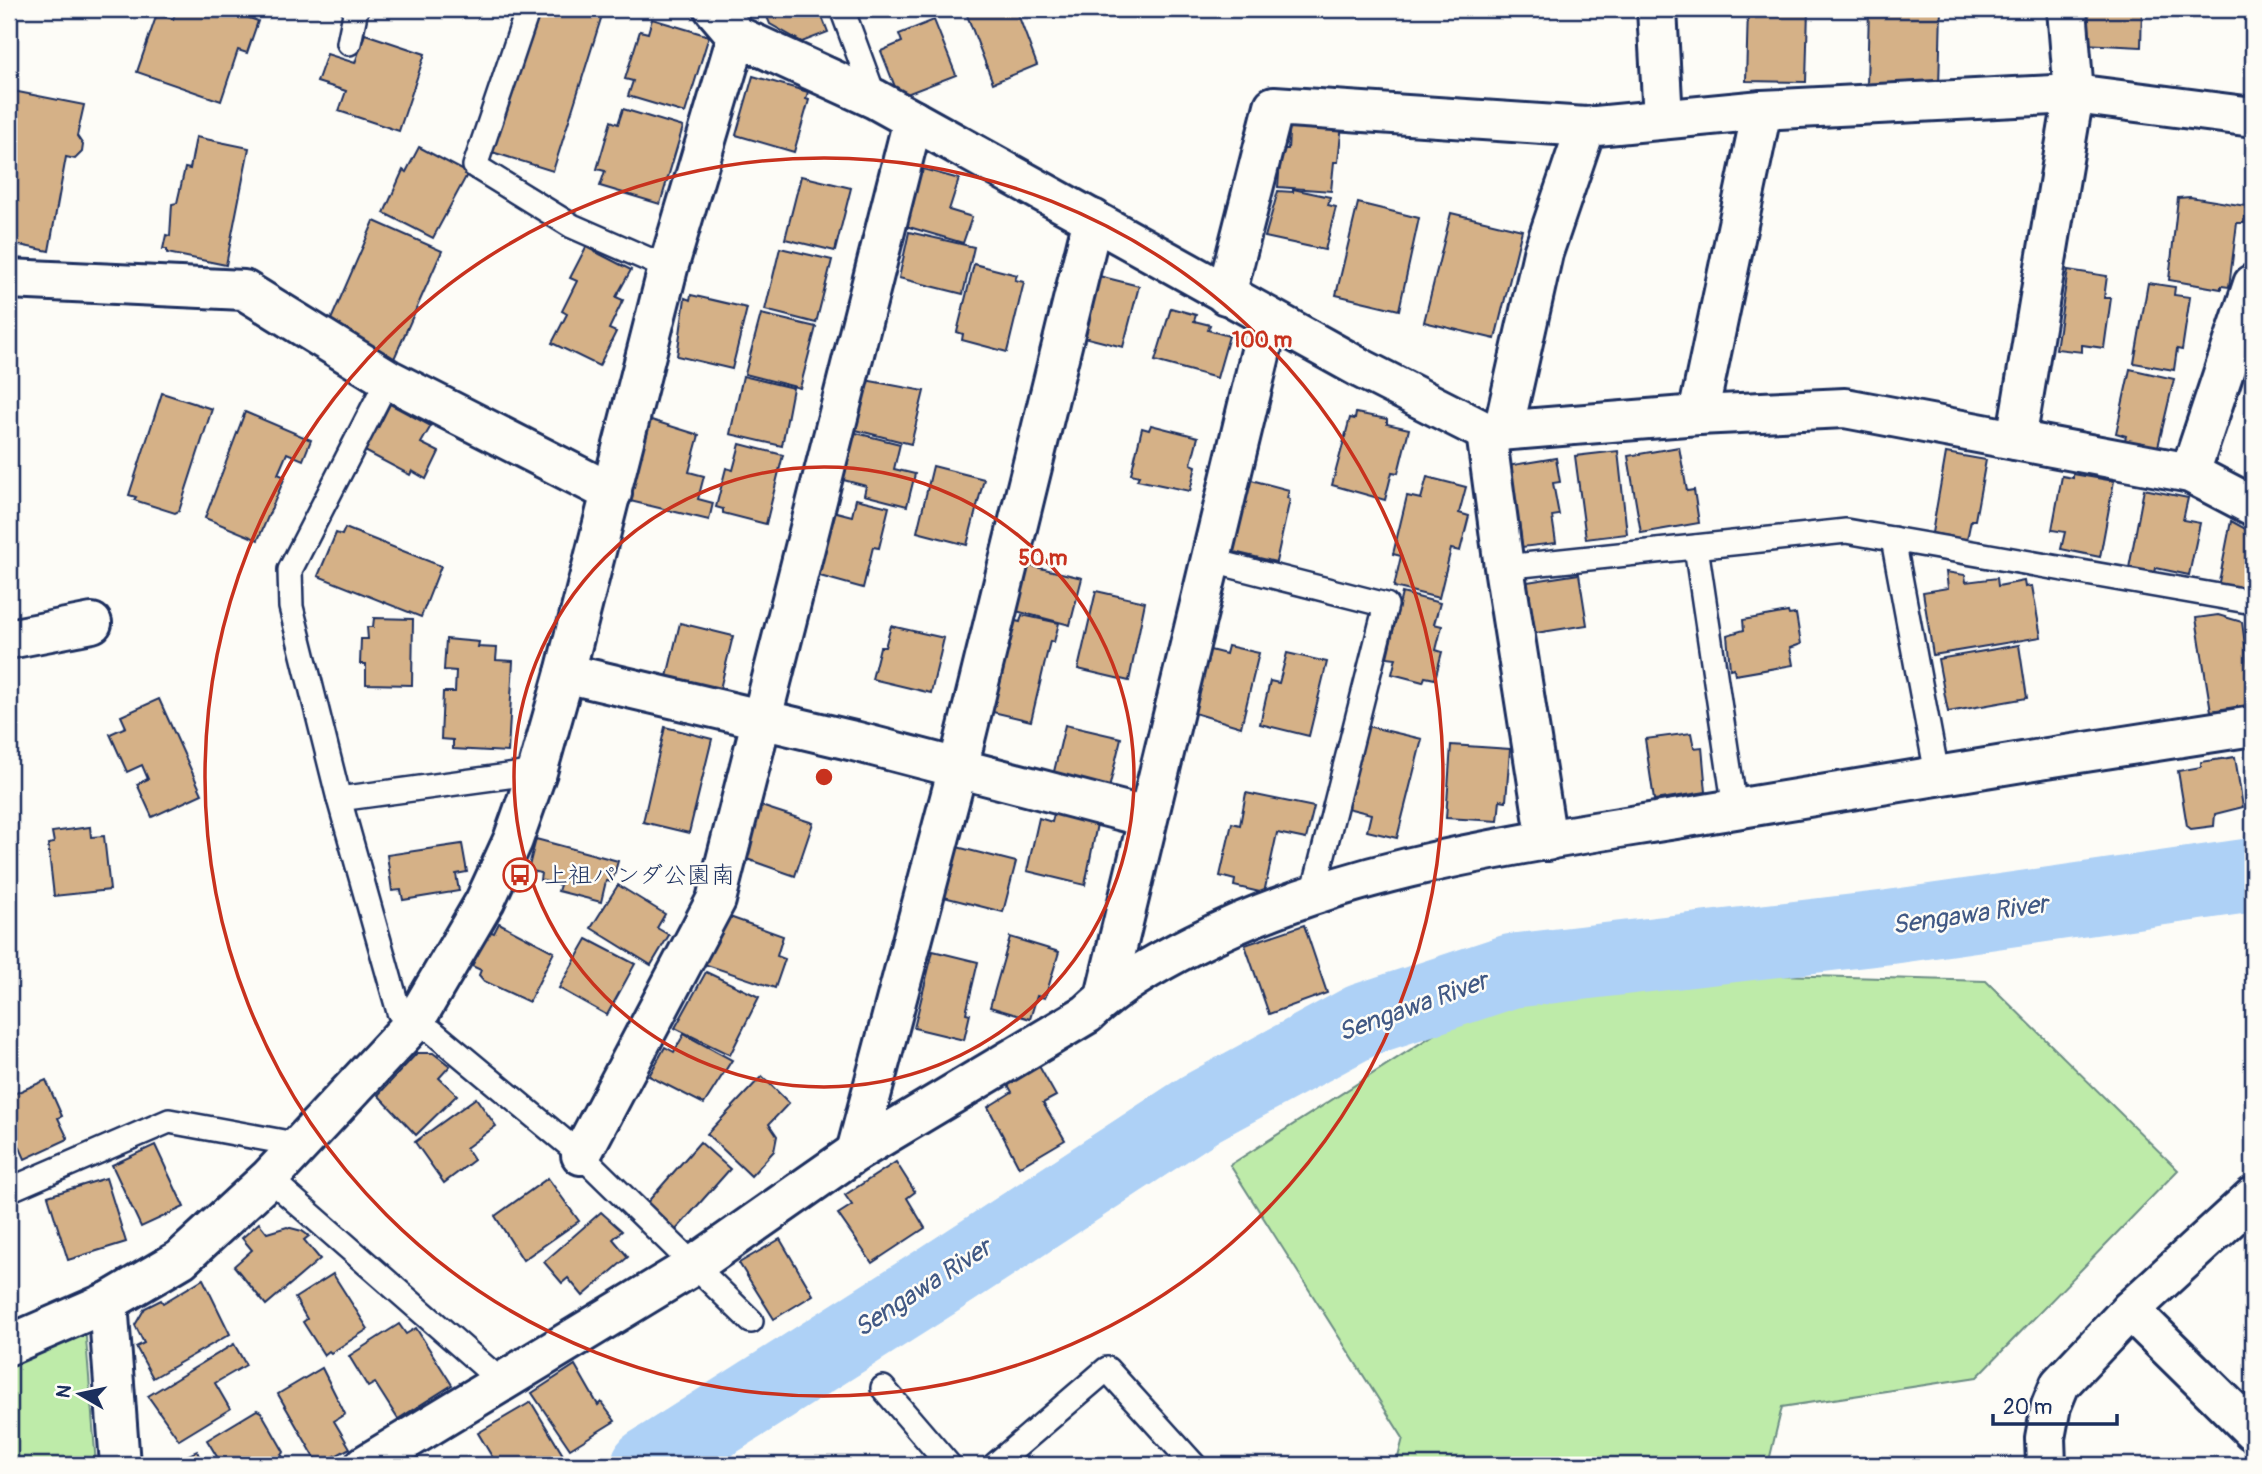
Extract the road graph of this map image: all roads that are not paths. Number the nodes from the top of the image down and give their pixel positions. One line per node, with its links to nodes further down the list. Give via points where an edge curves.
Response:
1 (356, 9): 7 (lane)
2 (528, 9): 16 (lane, via 475,166 572,226)
3 (842, 9): 9 (lane)
4 (1657, 9): 12 (street)
5 (2067, 9): 8 (street)
6 (725, 23): 9 (street); 16 (street)
7 (349, 43)
8 (2074, 94): 10 (street); 11 (street); 24 (street)
9 (875, 99): 13 (street)
10 (1762, 110): 12 (street); 22 (street)
11 (2253, 117)
12 (1663, 119): 14 (street)
13 (913, 120): 15 (street); 36 (street)
14 (1586, 127): 19 (street, via 1274,106); 23 (street, via 1542,253)
15 (1093, 219): 19 (street); 38 (street)
16 (668, 268): 26 (street)
17 (9, 279): 21 (street, via 244,290)
18 (2253, 284): 25 (street)
19 (1226, 295): 20 (street)
20 (1269, 318): 23 (street); 30 (street)
21 (388, 379): 26 (street); 41 (lane, via 290,570 291,607)
22 (1698, 415): 23 (street); 24 (street, via 1845,408)
23 (1494, 431): 31 (street)
24 (2016, 440): 25 (street)
25 (2190, 473): 27 (street)
26 (612, 493): 35 (street)
27 (2253, 506)
28 (1893, 539): 29 (lane, via 1846,531); 32 (lane); 40 (lane)
29 (1696, 547): 31 (lane); 42 (lane)
30 (1209, 560): 43 (street); 45 (lane, via 1386,605)
31 (1504, 567): 44 (street)
32 (2253, 602)
33 (92, 624): 34 (street)
34 (9, 639)
35 (565, 673): 36 (street); 39 (street)
36 (762, 719): 38 (street); 50 (street, via 716,900)
37 (2253, 726): 40 (street)
38 (958, 768): 43 (street); 49 (street)
39 (537, 772): 41 (lane); 47 (street, via 485,901)
40 (1937, 774): 42 (street)
41 (339, 799): 47 (lane, via 399,1012)
42 (1735, 809): 44 (street)
43 (1146, 817): 46 (street)
44 (1547, 842): 45 (street, via 1409,865)
45 (1313, 894): 46 (street, via 1226,928)
46 (1105, 997): 49 (street, via 1087,1014)
47 (413, 1024): 48 (street); 50 (lane, via 433,1032)
48 (300, 1145): 51 (street); 52 (lane, via 169,1121)
49 (856, 1152): 54 (street)
50 (581, 1155): 54 (lane)
51 (269, 1178): 55 (street, via 181,1259); 59 (lane)
52 (9, 1190)
53 (2253, 1197): 56 (street)
54 (694, 1266): 57 (lane); 59 (street)
55 (108, 1302): 58 (street); 62 (street)
56 (2130, 1310): 61 (street); 67 (street, via 2060,1384 2049,1417)
57 (751, 1321)
58 (9, 1345)
59 (502, 1382): 63 (street)
60 (883, 1388): 64 (lane)
61 (2253, 1431)
62 (120, 1465)
63 (365, 1465)
64 (949, 1465)
65 (995, 1465): 66 (lane, via 1107,1369)
66 (1194, 1465)
67 (2046, 1465)

